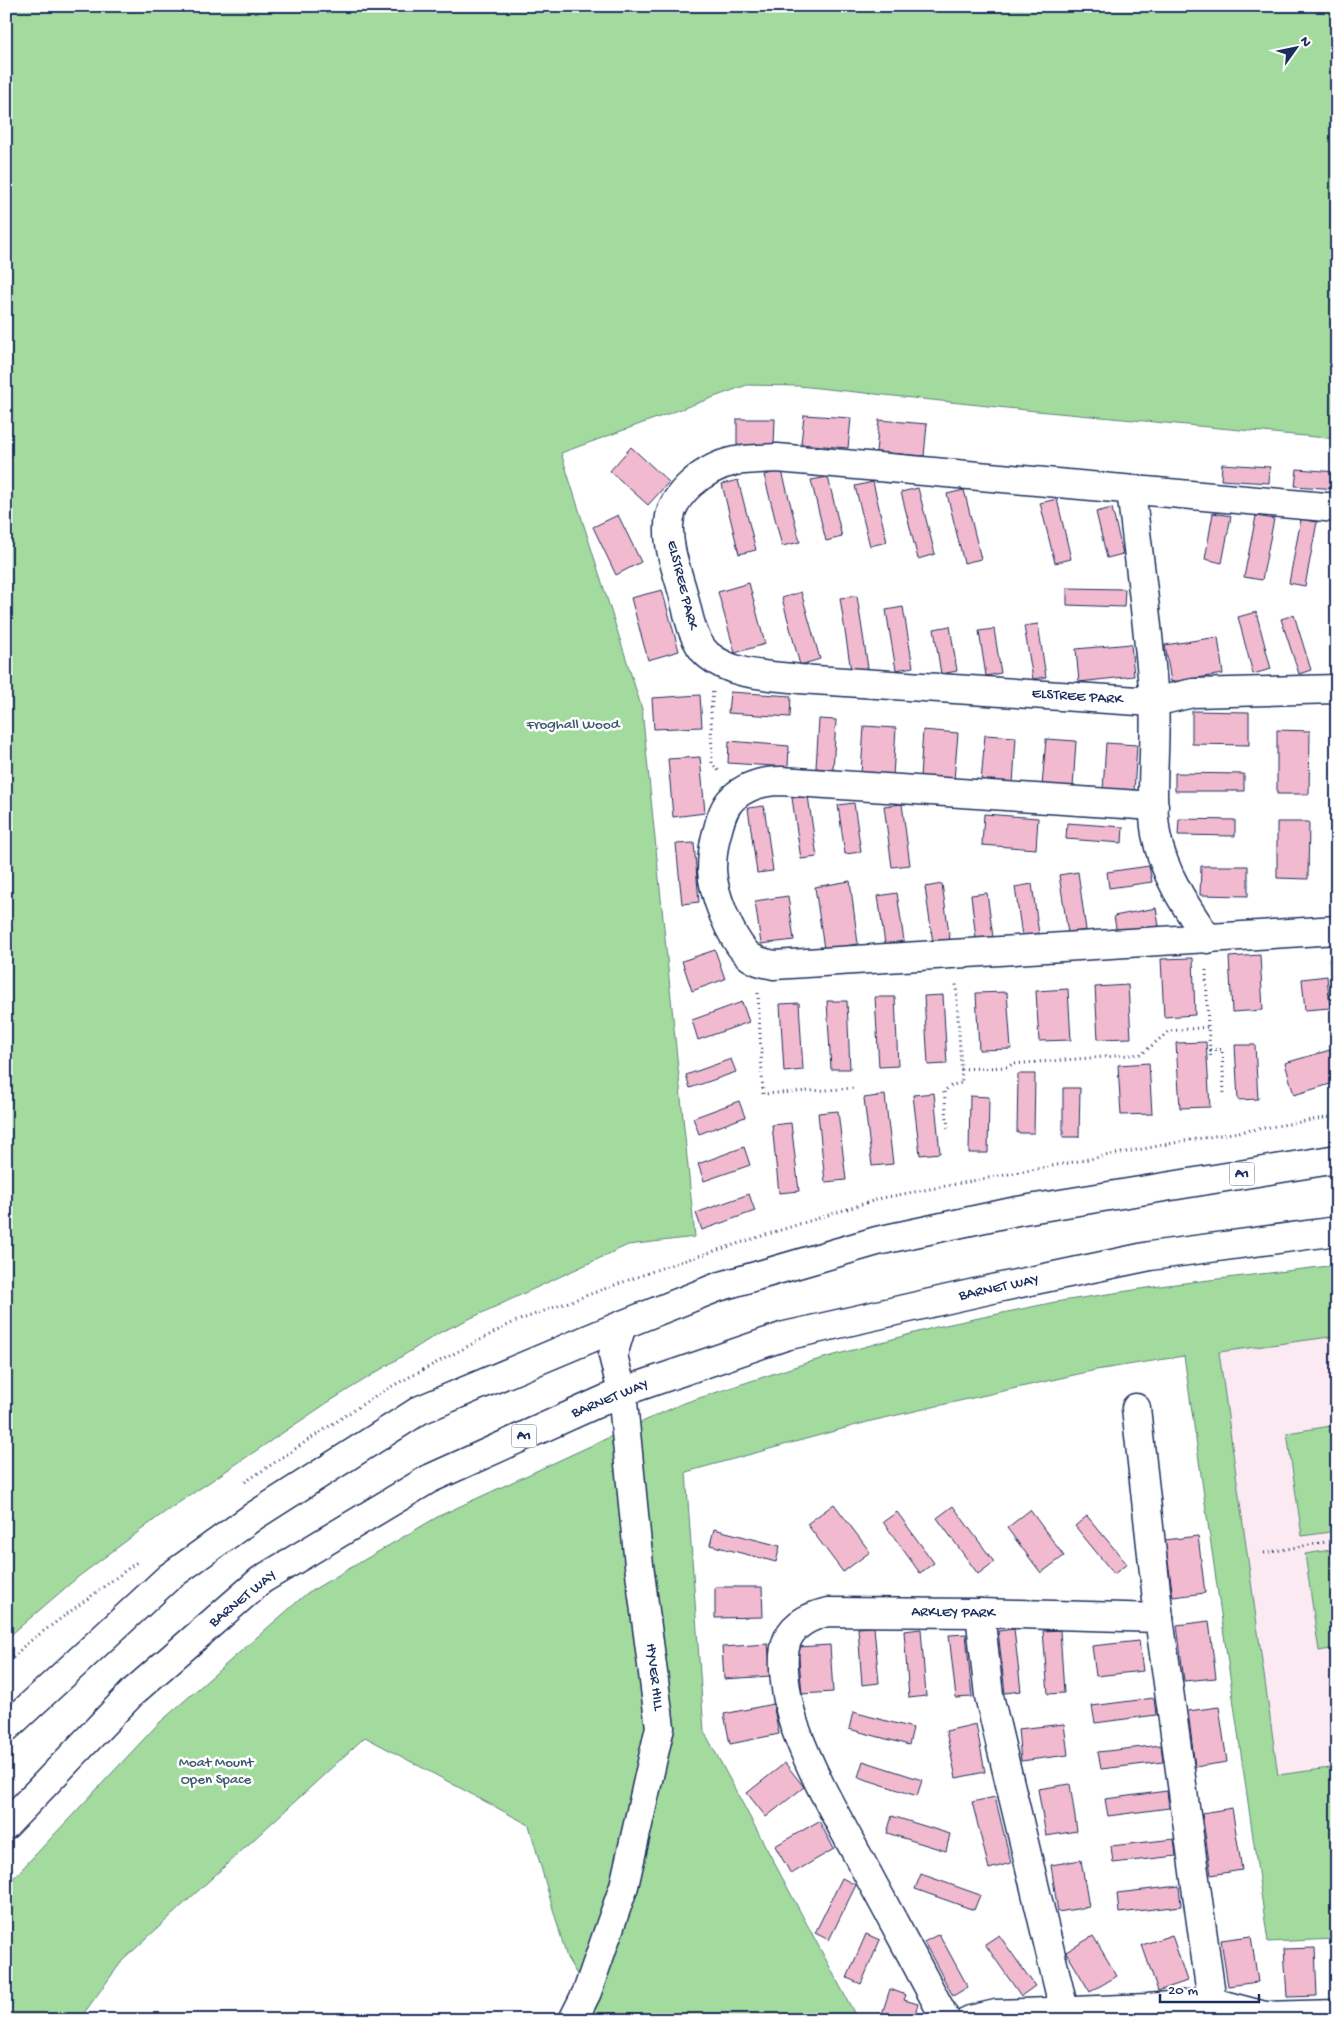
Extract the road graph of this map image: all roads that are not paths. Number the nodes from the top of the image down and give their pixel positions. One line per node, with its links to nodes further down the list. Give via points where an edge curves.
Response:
1 (1131, 490): 2 (main road, ELSTREE PARK); 4 (main road); 4 (main road, ELSTREE PARK, via 777,458 733,462 700,477 673,507 668,524 671,548 694,633 707,654 723,665 745,672 799,679)
2 (1337, 508)
3 (1337, 689): 4 (main road, ELSTREE PARK, via 1193,693)
4 (1154, 702): 5 (main road)
5 (1154, 806): 7 (main road, via 1156,835 1166,867); 7 (main road, via 765,781 748,787 731,799 721,816 712,872 718,899 735,938 747,955 774,965)
6 (1337, 930): 7 (main road)
7 (1206, 939)
8 (1337, 1158): 10 (main road, A1, via 1017,1211 877,1240 718,1287)
9 (1337, 1232): 11 (main road, BARNET WAY / A1, via 1150,1256 978,1292 785,1336)
10 (622, 1324): 11 (main road, HYVER HILL, via 614,1355); 15 (main road, A1, via 420,1410 254,1516 169,1577)
11 (622, 1392): 16 (main road, BARNET WAY / A1, via 429,1479 261,1580 133,1692); 20 (main road, HYVER HILL, via 639,1565 660,1727 624,1886 587,1992)
12 (1136, 1408): 14 (main road)
13 (980, 1613): 14 (main road, ARKLEY PARK); 18 (main road, via 989,1696); 21 (main road, ARKLEY PARK, via 828,1612 799,1624 788,1638 784,1656 788,1698 805,1752)
14 (1159, 1618): 17 (main road)
15 (6, 1728)
16 (6, 1825)
17 (1212, 2002): 18 (main road, via 1148,2008); 19 (main road, via 1265,2016)
18 (1064, 2010): 22 (main road, via 996,2014)
19 (1337, 2014)
20 (573, 2020)
21 (946, 2020)
22 (970, 2020)

